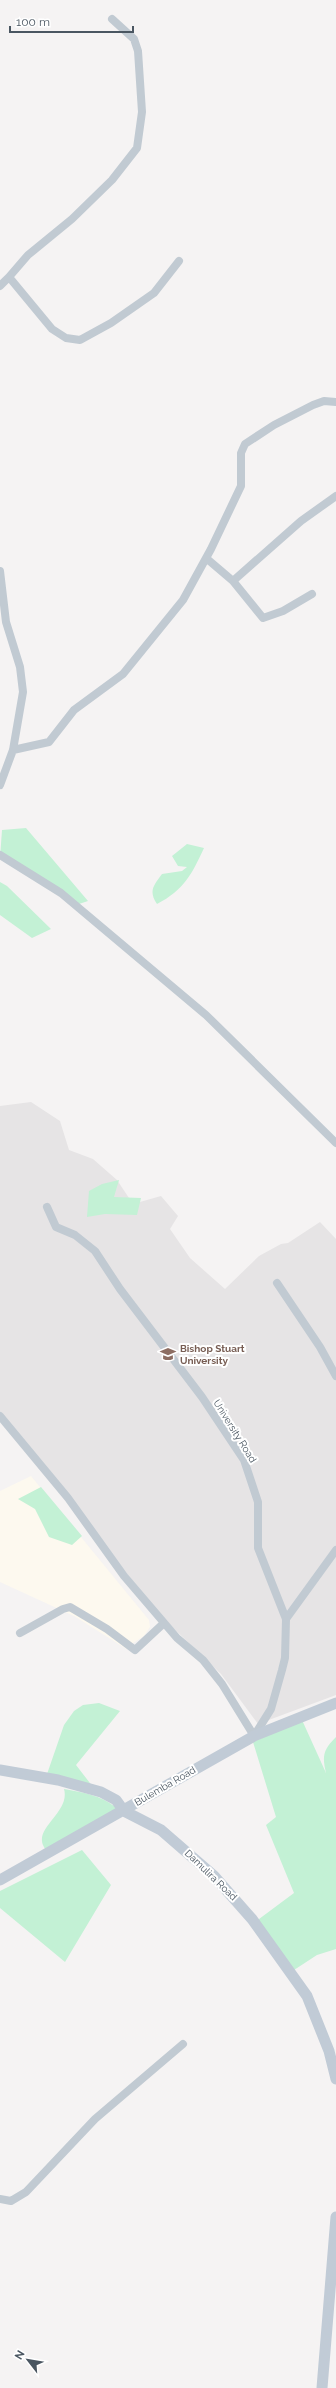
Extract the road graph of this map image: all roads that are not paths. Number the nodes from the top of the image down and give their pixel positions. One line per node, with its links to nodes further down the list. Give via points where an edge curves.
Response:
1 (112, 19): 3 (street, via 134,39 138,51 142,112 137,148 112,180 72,219 28,255)
2 (179, 261): 3 (street, via 154,294 80,340 66,338 52,329)
3 (9, 277): 4 (street)
4 (0, 286)
5 (336, 402): 7 (street, via 313,405 274,425 245,444 241,454 241,486)
6 (336, 496): 9 (street, via 301,521)
7 (206, 558): 9 (street); 11 (street, via 183,600 123,674 74,710 49,742)
8 (0, 571): 11 (street, via 6,622 22,678 20,714)
9 (233, 581): 10 (street, via 263,618 283,611)
10 (312, 594)
11 (13, 750): 12 (street)
12 (0, 785)
13 (0, 855): 14 (street, via 66,896 206,1016)
14 (336, 1143)
15 (47, 1207): 20 (street, University Road, via 56,1227 75,1235 95,1251 120,1289 202,1397 244,1460 258,1502 258,1548)
16 (277, 1283): 17 (street)
17 (336, 1376)
18 (0, 1416): 21 (street, via 68,1498 124,1576)
19 (336, 1550): 20 (street)
20 (286, 1619): 24 (street, University Road, via 285,1658 282,1670 270,1709)
21 (164, 1623): 22 (street, via 135,1650 70,1607); 24 (street, via 203,1660 222,1684)
22 (20, 1634)
23 (336, 1703): 24 (street, Bulemba Road)
24 (254, 1736): 26 (street, Bulemba Road)
25 (0, 1770): 26 (street, Damulira Road, via 91,1788 116,1800)
26 (124, 1811): 27 (street, Bulemba Road); 29 (street, Damulira Road, via 161,1830 214,1876 241,1905 295,1976 307,1996 329,2052)
27 (0, 1880)
28 (183, 2044): 30 (street, via 95,2119 26,2192 10,2201)
29 (336, 2079)
30 (0, 2199)
31 (336, 2217): 32 (street)
32 (322, 2388)

